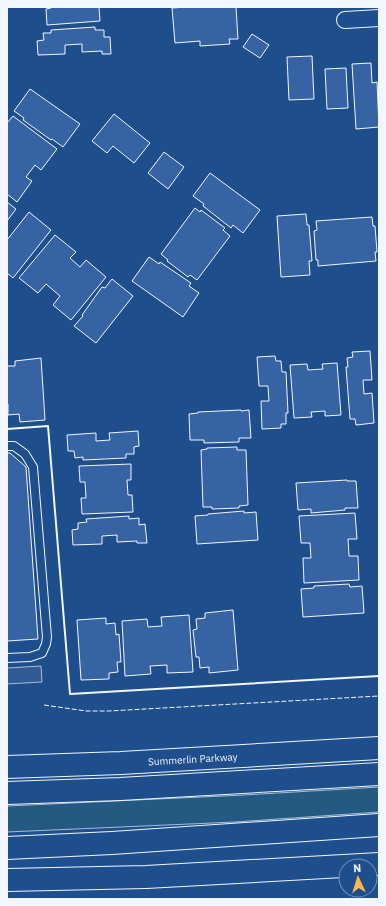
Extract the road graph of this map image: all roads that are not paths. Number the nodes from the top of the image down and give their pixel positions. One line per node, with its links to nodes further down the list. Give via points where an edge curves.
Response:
1 (379, 18): 2 (street)
2 (345, 20)
3 (7, 446): 4 (lane, via 14,446 25,454 33,467 47,637 42,653)
4 (7, 658)
5 (379, 748): 6 (highway, Summerlin Parkway)
6 (7, 767)
7 (379, 774): 8 (highway)
8 (7, 793)
9 (379, 825): 10 (highway)
10 (7, 848)
11 (379, 864): 12 (highway, via 146,877)
12 (7, 880)

